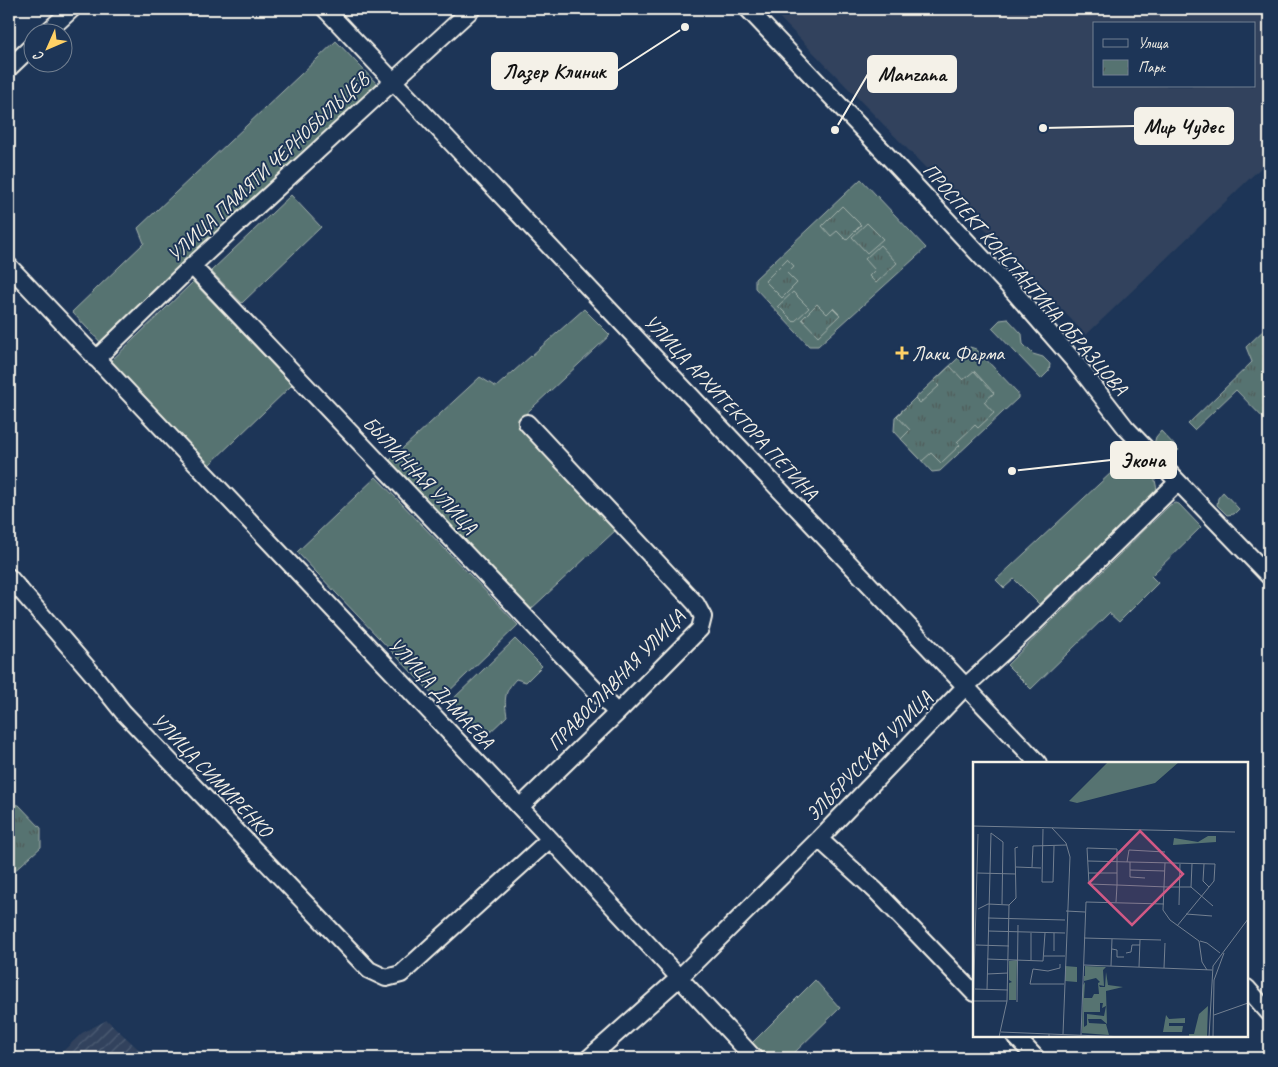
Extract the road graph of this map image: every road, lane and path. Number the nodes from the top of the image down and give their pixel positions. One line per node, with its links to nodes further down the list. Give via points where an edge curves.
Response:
1 (72, 9): 5 (street)
2 (325, 9): 8 (street, УЛИЦА АРХИТЕКТОРА ПЕТИНА)
3 (472, 9): 8 (street, УЛИЦА ПАМЯТИ ЧЕРНОБЫЛЬЦЕВ)
4 (748, 9): 13 (street, ПРОСПЕКТ КОНСТАНТИНА ОБРАЗЦОВА, via 1014,292 1075,362 1126,428)
5 (58, 22)
6 (22, 56): 7 (street)
7 (9, 68)
8 (392, 81): 10 (street, УЛИЦА ПАМЯТИ ЧЕРНОБЫЛЬЦЕВ); 16 (street, УЛИЦА АРХИТЕКТОРА ПЕТИНА)
9 (9, 266): 11 (street, УЛИЦА ДАМАЕВА)
10 (192, 266): 11 (street, УЛИЦА ПАМЯТИ ЧЕРНОБЫЛЬЦЕВ); 17 (street, БЫЛИННАЯ УЛИЦА)
11 (96, 359): 19 (street, УЛИЦА ДАМАЕВА)
12 (527, 423): 17 (street, ПРАВОСЛАВНАЯ УЛИЦА, via 696,604 703,617 700,629)
13 (1178, 482): 14 (street, ПРОСПЕКТ КОНСТАНТИНА ОБРАЗЦОВА); 16 (street, ЭЛЬБРУССКАЯ УЛИЦА)
14 (1269, 576)
15 (9, 577): 20 (street, УЛИЦА СИМИРЕНКО, via 123,712 369,970 386,978 402,974)
16 (966, 686): 18 (street, УЛИЦА АРХИТЕКТОРА ПЕТИНА); 21 (street, ЭЛЬБРУССКАЯ УЛИЦА)
17 (617, 713): 19 (street, ПРАВОСЛАВНАЯ УЛИЦА)
18 (1037, 762)
19 (520, 807): 20 (street, УЛИЦА ДАМАЕВА)
20 (550, 839): 22 (street, УЛИЦА ДАМАЕВА)
21 (818, 839): 22 (street, ЭЛЬБРУССКАЯ УЛИЦА); 24 (street, via 876,891)
22 (679, 978): 27 (street, ЭЛЬБРУССКАЯ УЛИЦА); 28 (street, УЛИЦА ДАМАЕВА)
23 (1248, 989): 25 (street)
24 (973, 992)
25 (1269, 1013)
26 (1016, 1037): 29 (street)
27 (589, 1058)
28 (754, 1058)
29 (1036, 1058)

